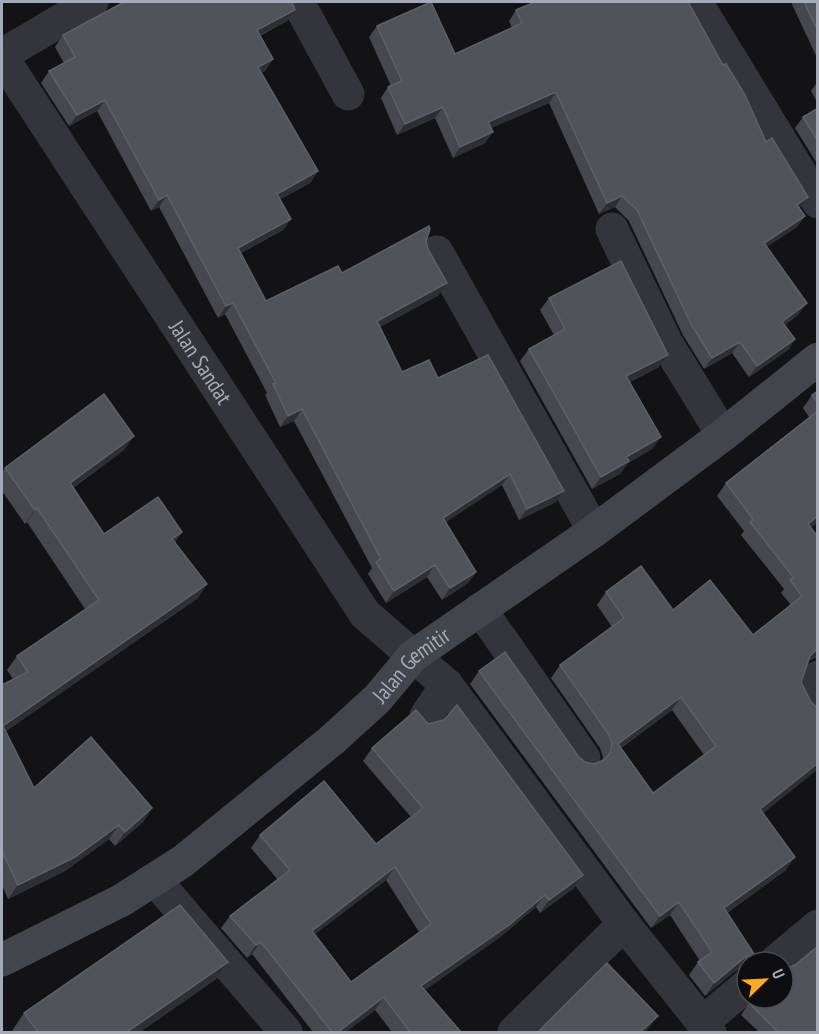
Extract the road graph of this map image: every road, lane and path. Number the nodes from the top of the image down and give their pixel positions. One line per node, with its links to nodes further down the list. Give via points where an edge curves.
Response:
1 (92, 2): 4 (street)
2 (298, 2): 5 (street)
3 (696, 2): 6 (street)
4 (2, 56): 13 (street, Jalan Sandat, via 365,614)
5 (348, 94)
6 (818, 202)
7 (612, 229): 10 (street, via 667,344)
8 (437, 252): 11 (street)
9 (818, 359): 10 (street, Jalan Gemitir)
10 (723, 435): 11 (street, Jalan Gemitir)
11 (594, 531): 12 (street, Jalan Gemitir)
12 (480, 609): 13 (street, Jalan Gemitir); 18 (street)
13 (413, 656): 15 (street, Jalan Sandat); 19 (street, Jalan Gemitir, via 377,699 332,740 219,834)
14 (818, 677): 16 (street, via 811,693)
15 (447, 685): 17 (street); 20 (street, Jalan Sandat)
16 (818, 705)
17 (426, 716)
18 (584, 758)
19 (155, 880): 23 (street, Jalan Gemitir); 26 (street)
20 (624, 924): 25 (street, Jalan Sandat); 27 (street)
21 (818, 926): 22 (street)
22 (789, 950)
23 (2, 960)
24 (735, 998): 25 (street)
25 (706, 1028)
26 (286, 1032)
27 (514, 1032)

